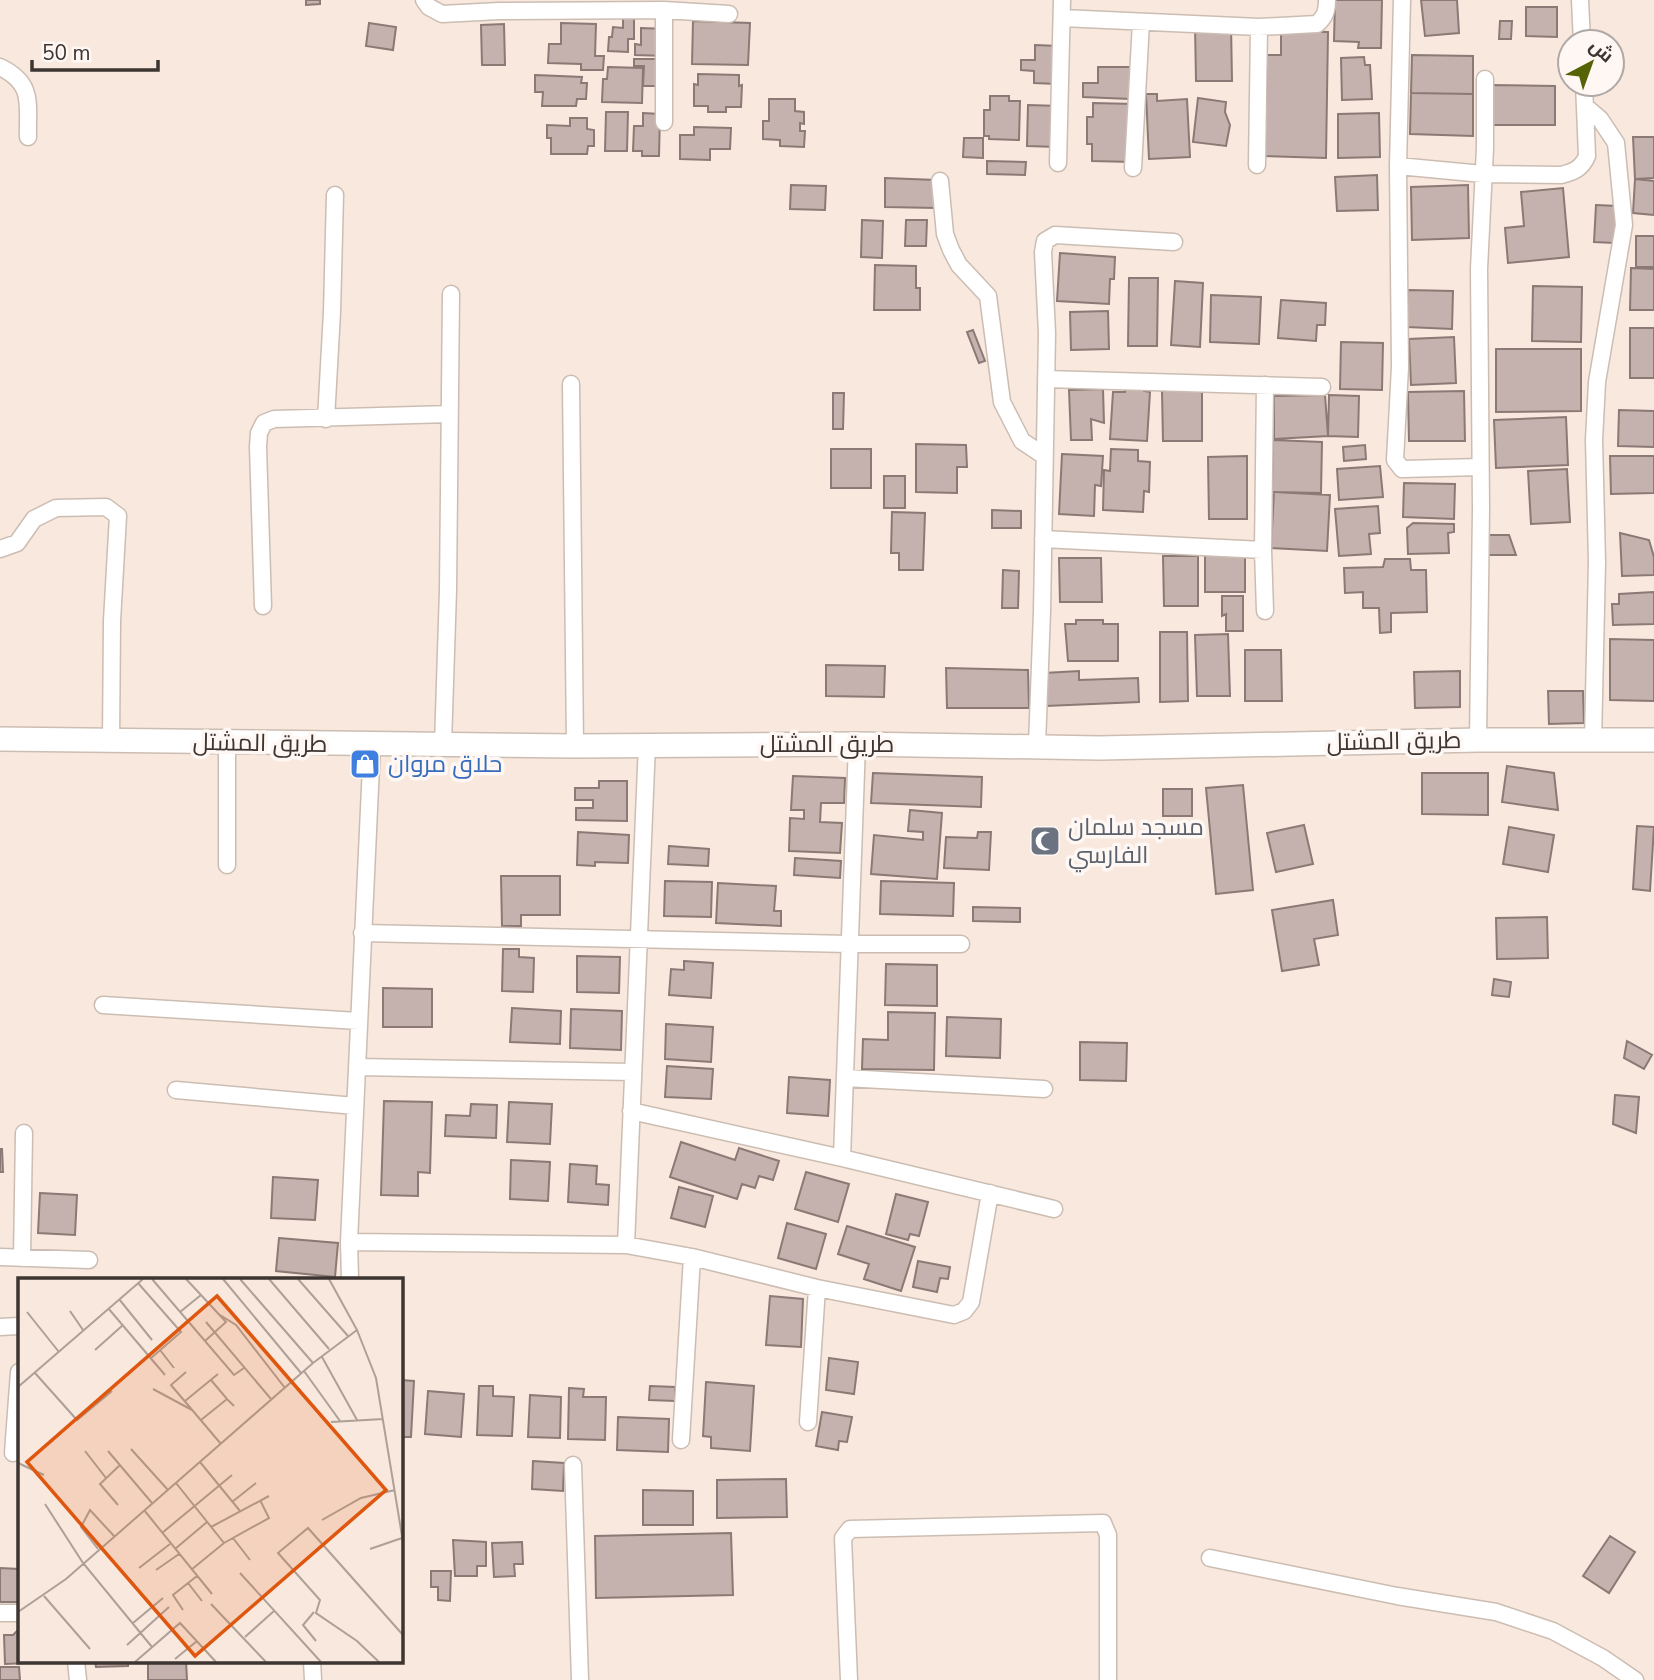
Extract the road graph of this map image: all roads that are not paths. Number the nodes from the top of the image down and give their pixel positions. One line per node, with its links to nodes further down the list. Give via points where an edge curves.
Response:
1 (424, 0): 6 (street, via 442,14)
2 (1062, 0): 8 (street)
3 (1327, 0): 10 (street, via 1327,10 1317,24)
4 (1402, 0): 20 (street)
5 (1580, 0): 11 (street)
6 (664, 10): 7 (street); 16 (street)
7 (729, 14)
8 (1062, 18): 9 (street); 18 (street)
9 (1141, 22): 10 (street); 21 (street)
10 (1259, 27): 19 (street)
11 (1581, 28)
12 (0, 67): 17 (street, via 23,83)
13 (1485, 79): 22 (street)
14 (1585, 98): 15 (street)
15 (1586, 107): 22 (street, via 1587,156 1573,172); 43 (street, via 1600,118 1616,143 1624,225 1597,382)
16 (664, 122)
17 (28, 137)
18 (1058, 163)
19 (1257, 165)
20 (1398, 166): 22 (street); 34 (street, via 1400,367 1395,460 1402,469)
21 (1133, 168)
22 (1483, 174): 34 (street)
23 (940, 181): 33 (street, via 951,250 988,296 1002,402 1022,441)
24 (335, 195): 32 (street)
25 (1174, 242): 27 (street, via 1055,235 1045,241)
26 (451, 295): 31 (street)
27 (1046, 379): 29 (street); 33 (street)
28 (571, 384): 51 (street)
29 (1265, 385): 30 (street); 37 (street)
30 (1322, 387)
31 (450, 414): 32 (street); 47 (street)
32 (326, 419): 38 (street, via 274,419 264,423 259,433)
33 (1043, 455): 35 (street)
34 (1480, 467): 41 (street)
35 (1044, 538): 37 (street); 50 (street)
36 (0, 549): 44 (street, via 17,544 34,519 56,508 106,507 118,516)
37 (1263, 550): 39 (street)
38 (263, 606)
39 (1265, 611)
40 (0, 739): 44 (main road, طريق المشتل)
41 (1478, 740): 43 (main road, طريق المشتل); 50 (main road, طريق المشتل, via 1101,748)
42 (1654, 740): 43 (main road, طريق المشتل)
43 (1593, 741)
44 (111, 742): 45 (main road, طريق المشتل)
45 (228, 743): 46 (main road, طريق المشتل); 52 (street)
46 (372, 744): 47 (main road, طريق المشتل); 53 (street)
47 (443, 744): 51 (main road, طريق المشتل)
48 (647, 744): 49 (main road, طريق المشتل); 51 (main road, طريق المشتل); 54 (street)
49 (857, 744): 50 (main road, طريق المشتل); 55 (street)
50 (1037, 745)
51 (575, 746)
52 (227, 865)
53 (362, 933): 54 (street); 58 (street)
54 (639, 940): 55 (street); 60 (street)
55 (849, 944): 56 (street); 61 (street)
56 (961, 944)
57 (103, 1006): 58 (street)
58 (359, 1020): 59 (street)
59 (356, 1067): 60 (street); 64 (street)
60 (633, 1072): 65 (street)
61 (845, 1078): 62 (street); 67 (street)
62 (1044, 1089)
63 (176, 1090): 64 (street)
64 (355, 1106): 70 (street)
65 (631, 1111): 67 (street); 71 (street)
66 (24, 1132): 74 (street)
67 (842, 1158): 68 (street)
68 (990, 1193): 69 (street); 77 (street, via 971,1302 964,1311 954,1315)
69 (1055, 1209)
70 (349, 1242): 71 (street); 76 (street)
71 (626, 1245): 72 (street)
72 (692, 1257): 77 (street); 82 (street)
73 (0, 1258): 74 (street)
74 (22, 1258): 75 (street)
75 (89, 1260)
76 (350, 1278)
77 (817, 1289): 81 (street)
78 (0, 1326): 79 (street)
79 (18, 1326)
80 (18, 1382): 83 (street)
81 (808, 1422)
82 (681, 1440)
83 (11, 1453)
84 (573, 1465): 92 (street)
85 (1210, 1558): 95 (street, via 1397,1597 1496,1612 1553,1631)
86 (0, 1613): 87 (street)
87 (18, 1613)
88 (76, 1662): 90 (street)
89 (312, 1662): 91 (street)
90 (78, 1680)
91 (313, 1680)
92 (580, 1680)
93 (849, 1680): 94 (street, via 843,1538 850,1529 1103,1523 1108,1535)
94 (1108, 1680)
95 (1635, 1680)

